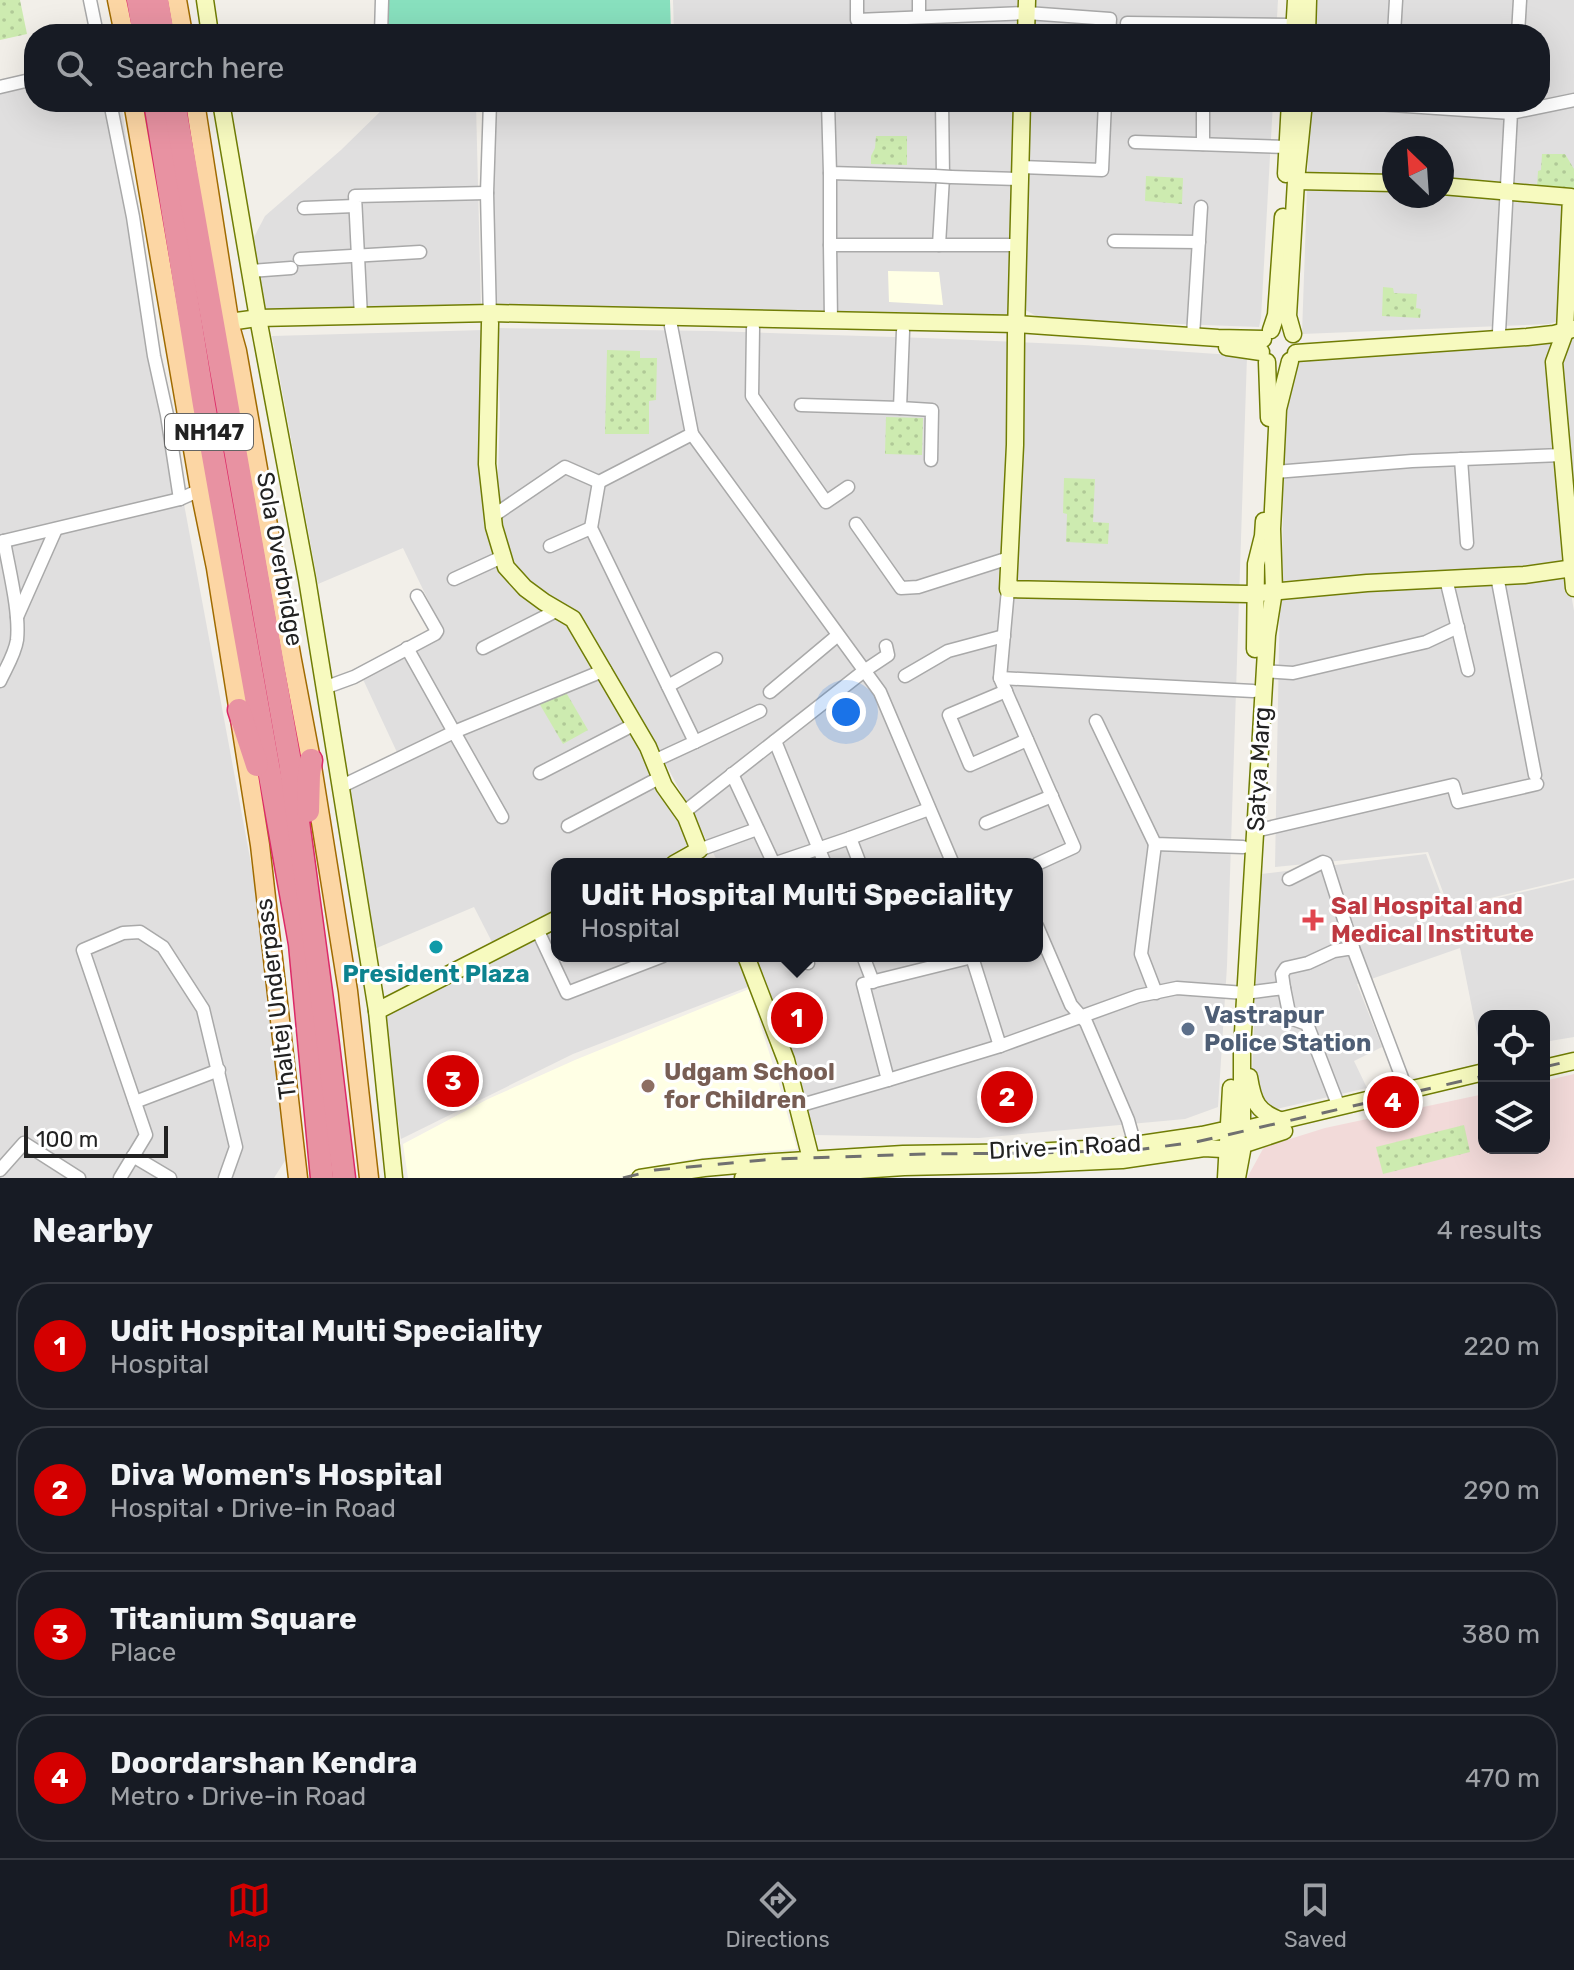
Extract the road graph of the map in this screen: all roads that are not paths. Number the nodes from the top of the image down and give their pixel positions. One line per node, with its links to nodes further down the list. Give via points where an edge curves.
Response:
1 (90, 0): 17 (street)
2 (117, 0): 18 (main road)
3 (138, 0): 19 (highway)
4 (157, 0): 20 (highway)
5 (177, 0): 21 (main road)
6 (205, 0): 22 (street)
7 (382, 0): 23 (street)
8 (857, 0): 15 (street, via 857,20)
9 (919, 0): 15 (street)
10 (1296, 0): 26 (street)
11 (1308, 0): 27 (street)
12 (1396, 0): 28 (street)
13 (1520, 0): 29 (street)
14 (1027, 6): 15 (street); 24 (street, via 1110,19)
15 (919, 17)
16 (1127, 23): 25 (street)
17 (95, 24)
18 (122, 24)
19 (142, 24)
20 (161, 24)
21 (181, 24)
22 (209, 24)
23 (381, 24)
24 (1110, 24)
25 (1140, 24)
26 (1298, 24)
27 (1300, 24)
28 (1395, 24)
29 (1519, 24)
30 (24, 81): 31 (street)
31 (0, 87)
32 (1574, 100): 33 (street)
33 (1550, 103)
34 (112, 112): 95 (street)
35 (135, 112): 94 (main road)
36 (157, 112): 143 (highway, Sola Overbridge / NH147, via 207,420)
37 (176, 112): 143 (highway, Sola Overbridge / NH147)
38 (197, 112): 74 (main road)
39 (223, 112): 69 (street)
40 (490, 112): 58 (street)
41 (828, 112): 52 (street)
42 (942, 112): 65 (street)
43 (1022, 112): 53 (street)
44 (1105, 112): 53 (street, via 1102,170)
45 (1203, 112): 50 (street)
46 (1295, 112): 51 (street, Satya Marg)
47 (1297, 112): 54 (street, Satya Marg)
48 (1512, 112): 57 (street)
49 (1135, 142): 50 (street)
50 (1203, 144): 51 (street)
51 (1288, 147): 82 (street, Satya Marg, via 1276,315)
52 (830, 173): 53 (street, bridge); 64 (street)
53 (1021, 173): 66 (street)
54 (1296, 181): 55 (street); 83 (street, Satya Marg, via 1288,316)
55 (1382, 183)
56 (1454, 187): 57 (street)
57 (1506, 192): 76 (street, via 1571,197); 80 (street)
58 (487, 193): 59 (street, via 355,196); 71 (street)
59 (355, 206): 61 (street); 68 (street)
60 (1201, 207): 63 (street)
61 (304, 208)
62 (1114, 241): 63 (street)
63 (1199, 242): 81 (street)
64 (830, 245): 65 (street); 72 (street)
65 (939, 245): 66 (street)
66 (1019, 245): 78 (street)
67 (420, 252): 68 (street)
68 (358, 255): 69 (street); 70 (street)
69 (250, 271): 73 (street)
70 (361, 317): 71 (street); 73 (street)
71 (490, 318): 72 (street); 73 (street); 75 (street); 96 (street, via 487,464)
72 (831, 321): 78 (street)
73 (259, 323): 74 (street); 131 (street)
74 (230, 326): 144 (main road)
75 (671, 326): 77 (street); 86 (street)
76 (1569, 327): 83 (street); 87 (street, via 1554,362)
77 (753, 328): 79 (street); 93 (street, via 752,396 826,502)
78 (1016, 329): 79 (street); 81 (street); 82 (street); 104 (street)
79 (903, 331): 85 (street)
80 (1499, 332)
81 (1193, 336): 82 (street)
82 (1265, 346): 83 (street, via 1279,366); 83 (street, via 1282,328); 112 (street, Satya Marg, via 1269,410)
83 (1294, 348): 90 (street, Satya Marg, via 1278,409)
84 (801, 405): 85 (street)
85 (900, 408): 89 (street, via 932,410)
86 (692, 434): 91 (street); 117 (street)
87 (1562, 455): 88 (street); 92 (street)
88 (1461, 459): 90 (street); 101 (street)
89 (931, 460)
90 (1275, 472): 111 (street, Satya Marg)
91 (599, 482): 96 (street, via 565,467); 98 (street)
92 (1569, 485): 105 (street)
93 (848, 487)
94 (200, 490): 95 (street); 135 (main road)
95 (180, 499): 99 (street)
96 (493, 516): 103 (street)
97 (856, 524): 104 (street, via 901,588)
98 (591, 528): 102 (street); 130 (street)
99 (56, 529): 100 (street); 115 (street)
100 (2, 542): 115 (street)
101 (1467, 543)
102 (550, 546)
103 (502, 557): 107 (street); 114 (street, via 525,588)
104 (1009, 558): 110 (street)
105 (1573, 569): 106 (street); 109 (street)
106 (1497, 576): 108 (street); 158 (street, via 1536,780 1458,802 1453,785)
107 (454, 579)
108 (1446, 579): 111 (street); 116 (street)
109 (1574, 588)
110 (1008, 589): 112 (street); 118 (street)
111 (1274, 591): 112 (street); 126 (street, Satya Marg)
112 (1255, 593): 133 (street, Satya Marg)
113 (417, 596): 120 (street, via 437,631)
114 (558, 610): 121 (street); 123 (street, via 573,619)
115 (17, 617): 129 (street, via 17,641)
116 (1458, 627): 124 (street); 126 (street, via 1426,642 1293,673)
117 (838, 635): 125 (street); 134 (street)
118 (1004, 636): 127 (street, via 948,651); 128 (street)
119 (886, 646): 125 (street, via 888,655)
120 (407, 648): 131 (street); 139 (street)
121 (483, 648)
122 (716, 659): 130 (street)
123 (605, 670): 138 (street); 139 (street)
124 (1468, 670)
125 (864, 671): 141 (street); 151 (street, via 880,692)
126 (1264, 671): 158 (street, Satya Marg)
127 (905, 676)
128 (1000, 678): 132 (street); 133 (street)
129 (0, 681)
130 (668, 686): 142 (street)
131 (324, 688): 149 (street)
132 (1006, 691): 140 (street); 140 (street, via 949,715 970,765)
133 (1253, 691): 162 (street, Satya Marg)
134 (770, 692)
135 (239, 710): 153 (highway); 213 (main road)
136 (760, 711): 142 (street)
137 (1096, 721): 161 (street)
138 (635, 724): 145 (street); 146 (street)
139 (454, 732): 149 (street); 154 (street)
140 (1027, 740): 150 (street)
141 (775, 741): 147 (street); 163 (street)
142 (695, 742): 145 (street)
143 (279, 759): 153 (highway, Sola Overbridge / NH147); 159 (highway, Sola Overbridge / NH147)
144 (311, 760): 159 (highway, via 308,815); 216 (main road, via 348,991)
145 (654, 761): 148 (street)
146 (540, 773)
147 (732, 774): 152 (street); 157 (street)
148 (661, 777): 152 (street); 156 (street)
149 (340, 787): 187 (street)
150 (1052, 796): 155 (street); 170 (street, via 1074,847)
151 (929, 809): 160 (street); 169 (street)
152 (683, 813): 164 (street)
153 (277, 814): 214 (highway, Thaltej Underpass / NH147, via 300,944)
154 (502, 817)
155 (986, 823)
156 (568, 826)
157 (757, 829): 164 (street); 165 (street)
158 (1255, 831): 185 (street, Satya Marg)
159 (300, 835): 215 (highway, Thaltej Underpass / NH147)
160 (850, 838): 163 (street); 168 (street)
161 (1155, 844): 162 (street); 186 (street, via 1141,954)
162 (1243, 847): 185 (street, Satya Marg)
163 (819, 849): 166 (street); 167 (street)
164 (703, 857)
165 (771, 858)
166 (792, 858)
167 (823, 858)
168 (858, 858)
169 (950, 858)
170 (1043, 861)
171 (1289, 879): 175 (street, via 1326,863)
172 (551, 922): 173 (street)
173 (537, 929): 176 (street); 187 (street)
174 (1043, 940): 188 (street, via 1071,1005)
175 (1353, 948): 184 (street, via 1286,968); 199 (street)
176 (551, 959)
177 (552, 962): 178 (street, via 567,993)
178 (647, 962)
179 (748, 962): 201 (street)
180 (865, 962): 183 (street)
181 (952, 962): 183 (street)
182 (974, 962): 189 (street)
183 (873, 982): 197 (street, via 863,984)
184 (1284, 988): 185 (street); 202 (street, via 1288,1014 1307,1024)
185 (1240, 992): 186 (street, via 1177,988); 190 (street, Satya Marg); 204 (street, Satya Marg)
186 (1156, 993): 188 (street)
187 (377, 1011): 217 (street)
188 (1082, 1017): 189 (street); 205 (street)
189 (1000, 1046): 197 (street)
190 (1242, 1049): 203 (street, via 1255,1103); 204 (street, Satya Marg)
191 (1574, 1051): 192 (street)
192 (1550, 1057)
193 (1574, 1061): 194 (street)
194 (1550, 1067)
195 (219, 1070): 200 (street); 200 (street, via 203,1009 163,947 140,932 123,933 83,950); 212 (street, via 236,1147)
196 (1478, 1073): 199 (street, Drive-in Road)
197 (888, 1080): 201 (street)
198 (1478, 1084): 204 (street, Drive-in Road)
199 (1407, 1091): 202 (street, Drive-in Road)
200 (135, 1102): 206 (street, via 146,1135)
201 (798, 1106): 207 (street)
202 (1339, 1107): 203 (street, Drive-in Road)
203 (1282, 1121): 204 (street, Drive-in Road)
204 (1235, 1138): 205 (street, Drive-in Road); 207 (street, Drive-in Road, via 1122,1160); 220 (street, Satya Marg); 221 (street, Satya Marg)
205 (1135, 1145): 207 (street, Drive-in Road, via 903,1154)
206 (133, 1156): 210 (street); 211 (street)
207 (813, 1166): 218 (street, Drive-in Road, via 704,1168); 219 (street, Drive-in Road)
208 (0, 1170): 209 (street, via 24,1143)
209 (79, 1178)
210 (120, 1178)
211 (170, 1178)
212 (225, 1178)
213 (298, 1178)
214 (322, 1178)
215 (344, 1178)
216 (369, 1178)
217 (394, 1178)
218 (640, 1178)
219 (743, 1178)
220 (1226, 1178)
221 (1237, 1178)

